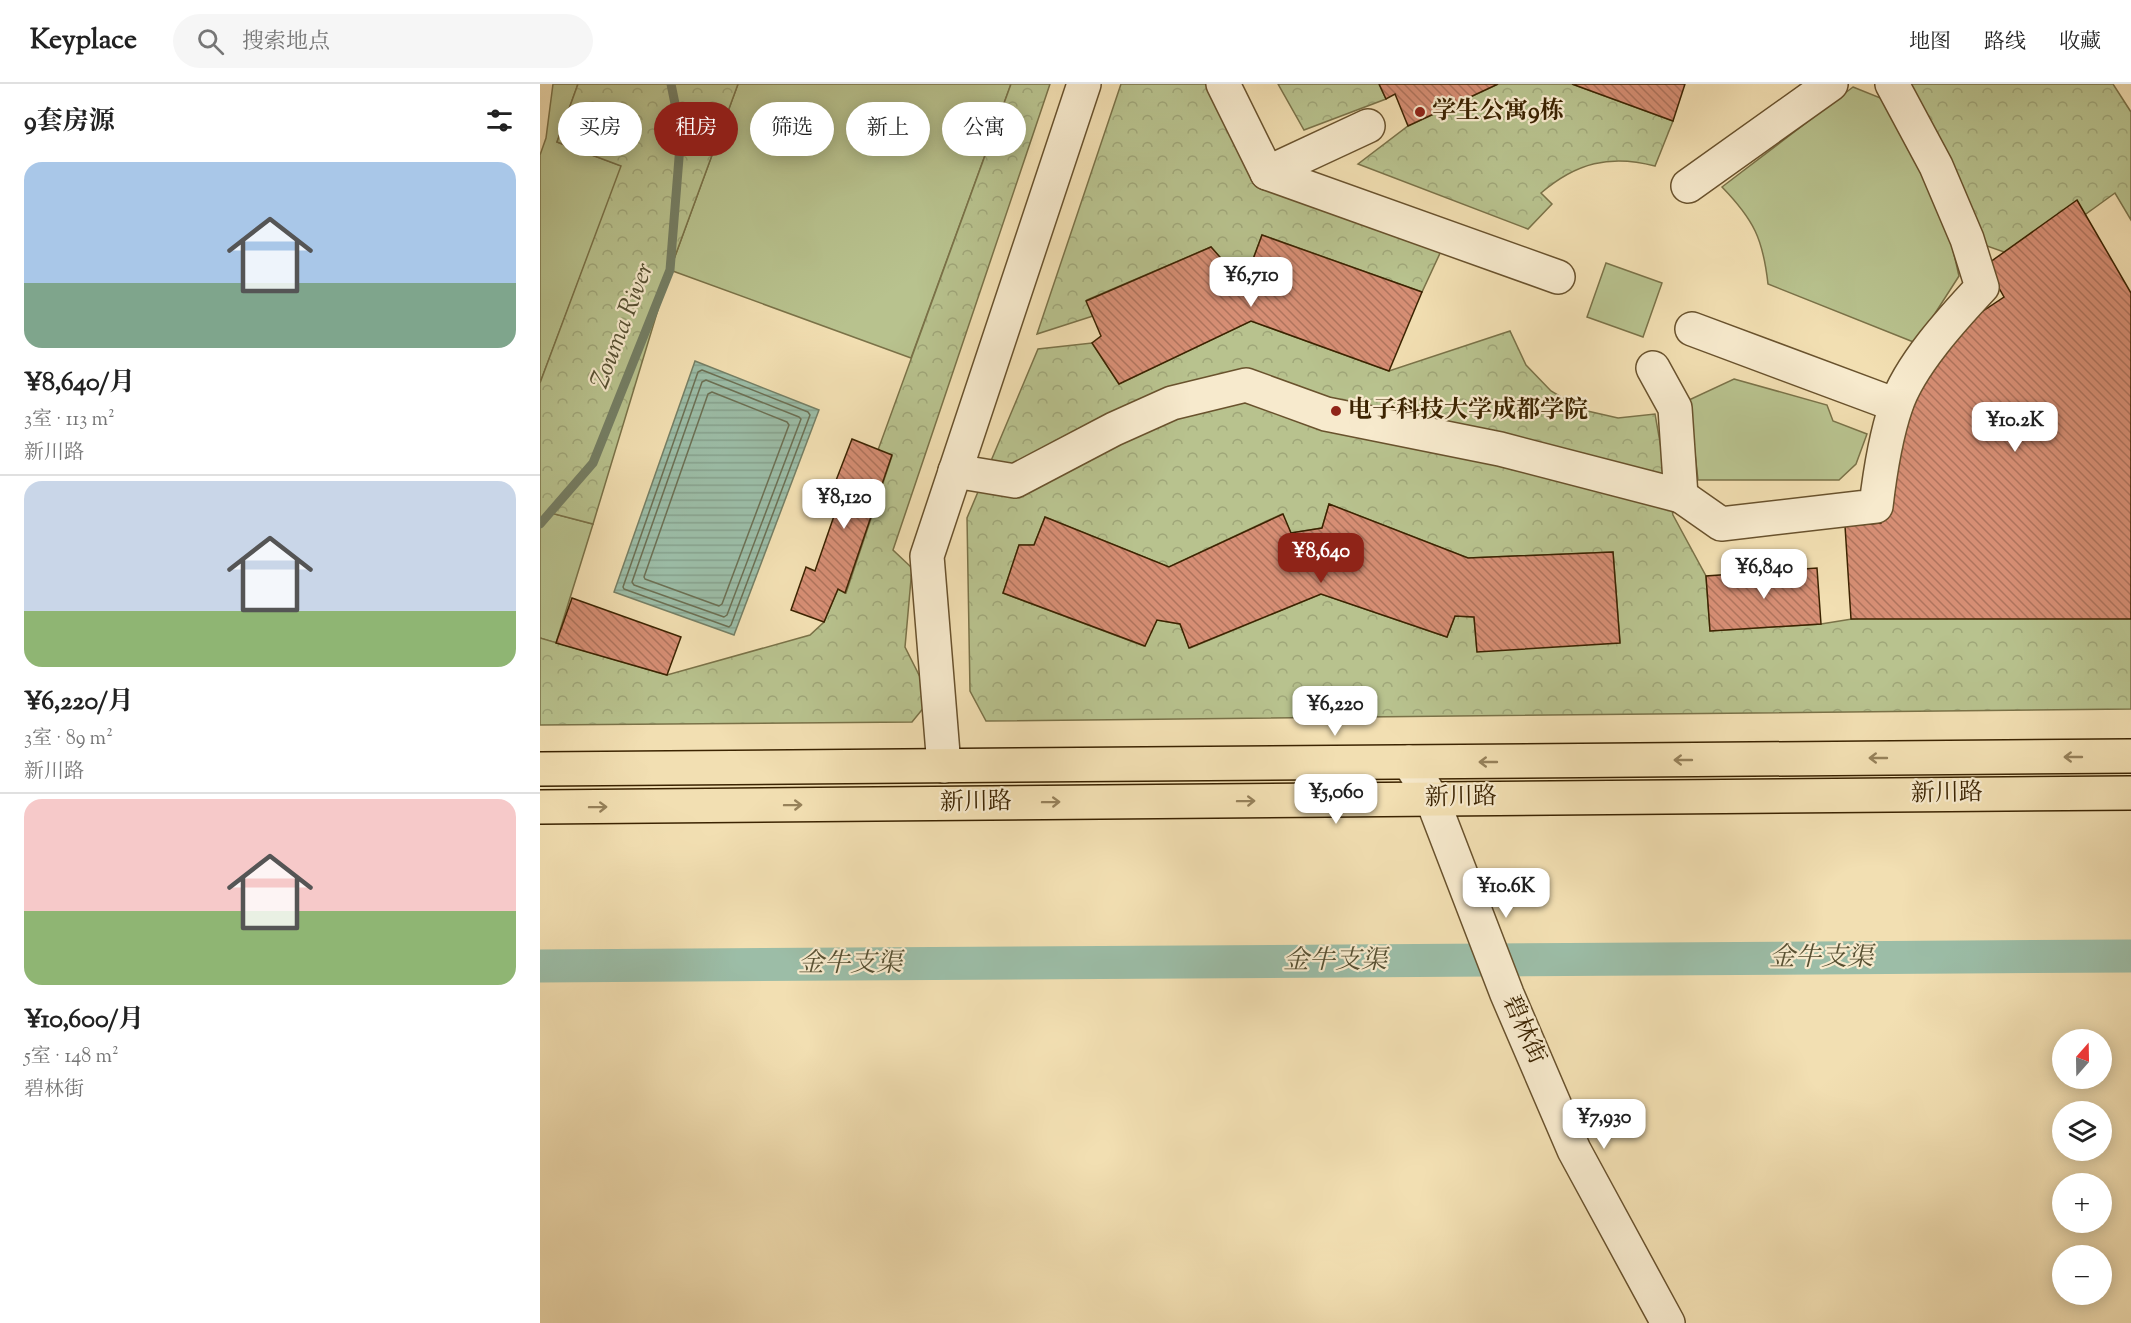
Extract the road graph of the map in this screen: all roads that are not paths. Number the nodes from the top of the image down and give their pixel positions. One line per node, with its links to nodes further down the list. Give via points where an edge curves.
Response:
1 (1084, 84): 12 (street)
2 (1223, 84): 6 (street)
3 (1892, 84): 11 (street, via 1936,166 1967,239 1982,287 1947,325 1906,383)
4 (1829, 85): 7 (street)
5 (1368, 126): 6 (street)
6 (1266, 173): 8 (street)
7 (1688, 186)
8 (1558, 277)
9 (1692, 329): 11 (street)
10 (1653, 368): 13 (street, via 1675,408)
11 (1896, 405): 13 (street, via 1876,506 1721,524)
12 (955, 471): 13 (street, via 1015,481 1172,403 1246,385 1326,414 1500,449); 16 (street, via 927,556)
13 (1681, 496)
14 (2131, 756): 15 (main road, 新川路, one-way to 15)
15 (1409, 762): 16 (main road, 新川路); 19 (street, 碧林街)
16 (944, 766): 17 (main road, 新川路)
17 (540, 770)
18 (2131, 793): 19 (main road, 新川路)
19 (1432, 799): 20 (main road, 新川路, one-way to 19); 21 (street, 碧林街, via 1507,993 1575,1150)
20 (540, 807)
21 (1668, 1323)

